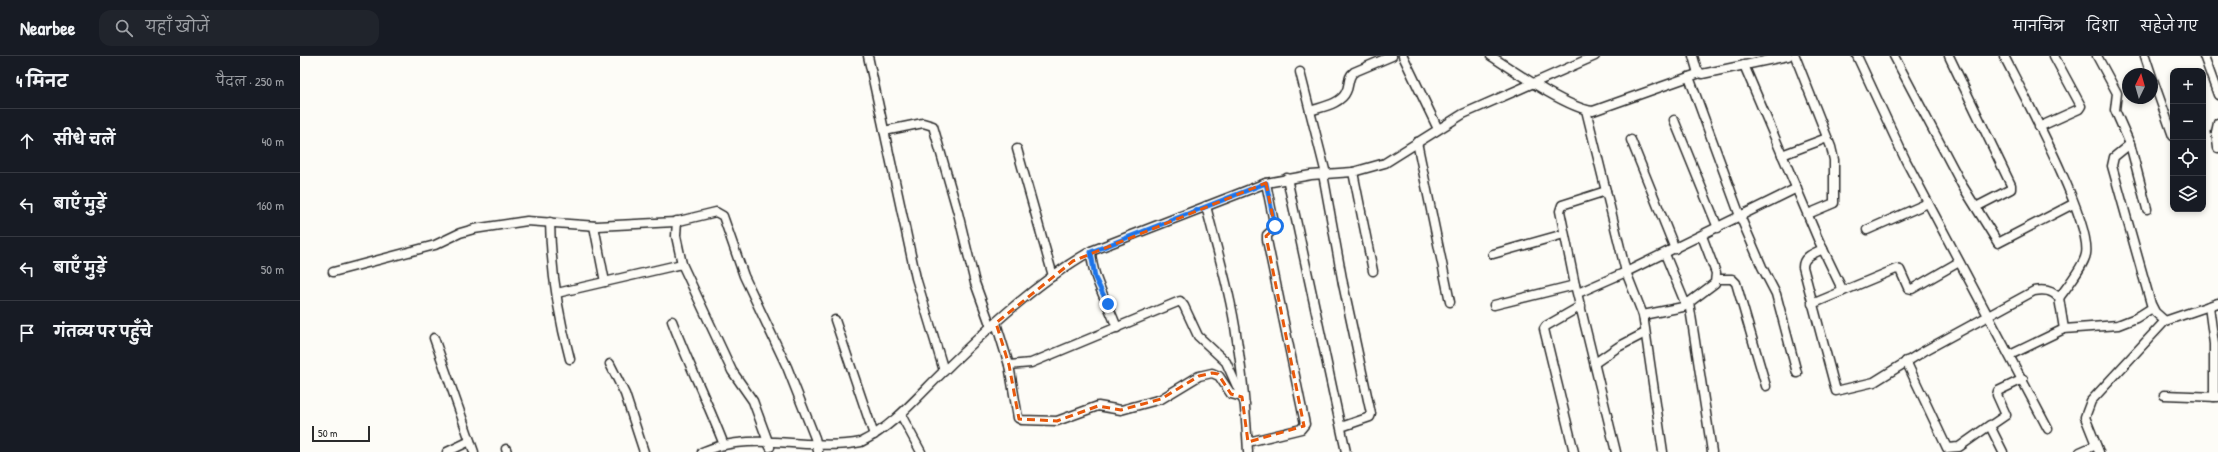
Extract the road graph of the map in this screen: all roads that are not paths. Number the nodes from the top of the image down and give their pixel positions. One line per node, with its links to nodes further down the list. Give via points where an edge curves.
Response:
1 (868, 56): 32 (street)
2 (1392, 56): 26 (street, via 1354,72 1350,75 1347,92 1341,99)
3 (1403, 56): 31 (street)
4 (1490, 56): 22 (street)
5 (1595, 56): 22 (street)
6 (1693, 56): 20 (street)
7 (1788, 56): 17 (street)
8 (1795, 56): 33 (street)
9 (1857, 56): 46 (street)
10 (1894, 56): 49 (street)
11 (1949, 56): 49 (street, via 2011,185 2011,189)
12 (2004, 56): 29 (street)
13 (2054, 56): 29 (street, via 2081,106)
14 (2097, 56): 36 (street, via 2116,91 2115,110)
15 (2145, 56): 18 (street)
16 (2204, 56): 24 (street)
17 (1744, 65): 20 (street); 39 (street)
18 (2149, 68)
19 (1300, 72): 26 (street)
20 (1700, 73): 21 (street)
21 (1689, 77): 25 (street, via 1599,110); 52 (street)
22 (1533, 83): 25 (street); 31 (street, via 1463,114)
23 (2158, 92): 30 (street)
24 (2218, 95)
25 (1586, 110): 45 (street)
26 (1310, 111): 41 (street)
27 (1674, 120): 56 (street)
28 (2218, 123): 37 (street)
29 (2039, 127): 47 (street)
30 (2170, 127)
31 (1438, 129): 35 (street)
32 (884, 131): 90 (street, via 923,123 933,126 975,283); 101 (street, via 916,278)
33 (1827, 138): 39 (street); 51 (street, via 1834,160 1834,201 1832,205)
34 (1631, 140): 60 (street)
35 (1417, 142): 40 (street, via 1385,163); 77 (street)
36 (2130, 144): 50 (street); 84 (street, via 2114,157 2111,164)
37 (2218, 148)
38 (1017, 149): 70 (street)
39 (1782, 155): 44 (street)
40 (1353, 172): 41 (street); 67 (street)
41 (1324, 174): 42 (street); 110 (street, via 1343,284 1371,414)
42 (1287, 178): 43 (street); 110 (street)
43 (1266, 183): 48 (street); 114 (street, via 1275,228 1268,234 1267,240 1305,424 1301,429)
44 (1797, 188): 51 (street); 52 (street)
45 (1606, 190): 58 (street, via 1560,207); 69 (street)
46 (1928, 203): 57 (street); 65 (street)
47 (2073, 204): 49 (street, via 2000,243 1996,242); 76 (street, via 2082,231 2086,255)
48 (1206, 206): 62 (street); 107 (street, via 1224,274 1237,339)
49 (1976, 207)
50 (2147, 209)
51 (1808, 214): 61 (street)
52 (1740, 216): 56 (street); 102 (street, via 1776,294)
53 (677, 221): 55 (street); 66 (street, via 676,236); 119 (street, via 716,212 723,216 744,276 786,367)
54 (550, 222): 55 (street); 68 (street, via 527,221 474,229 435,245); 75 (street)
55 (594, 226): 72 (street)
56 (1718, 228): 59 (street)
57 (1867, 230)
58 (1564, 234): 63 (street); 73 (street)
59 (1702, 236): 60 (street); 71 (street)
60 (1675, 249): 64 (street)
61 (1823, 249): 74 (street); 80 (street, via 1807,257 1803,263)
62 (1091, 252): 70 (street, via 1073,261); 91 (street, via 1095,278)
63 (1493, 254)
64 (1665, 254): 69 (street); 78 (street)
65 (1959, 262): 74 (street, via 1912,289 1908,288 1900,270 1897,269); 86 (street)
66 (682, 264): 72 (street); 116 (street, via 732,371 753,401)
67 (1373, 271)
68 (333, 272)
69 (1626, 272): 73 (street); 85 (street)
70 (1053, 276): 90 (street)
71 (1717, 279): 78 (street); 104 (street, via 1732,279 1736,283)
72 (605, 282): 75 (street)
73 (1576, 289): 81 (street); 82 (street)
74 (1843, 291): 80 (street)
75 (557, 293): 96 (street)
76 (2059, 298): 86 (street, via 2050,291 2034,292); 92 (street)
77 (1450, 302)
78 (1687, 303): 85 (street, via 1683,307); 130 (street)
79 (2218, 303): 83 (street)
80 (1812, 304): 97 (street, via 1836,391 1874,382)
81 (1494, 305)
82 (1581, 306): 98 (street); 127 (street, via 1544,329)
83 (2209, 306): 89 (street); 106 (street, via 2214,344)
84 (2152, 308): 89 (street); 92 (street, via 2118,325)
85 (1643, 315): 93 (street)
86 (1989, 316): 95 (street); 97 (street)
87 (836, 320): 112 (street)
88 (672, 321): 115 (street)
89 (2165, 321): 117 (street, via 2091,401 2085,417)
90 (994, 325): 100 (street); 101 (street)
91 (1117, 328): 100 (street, via 1031,363); 107 (street, via 1175,302 1181,302 1198,336 1226,362)
92 (2064, 329): 95 (street)
93 (1645, 334): 98 (street, via 1618,347); 129 (street)
94 (434, 338): 113 (street)
95 (2010, 355): 103 (street)
96 (570, 359)
97 (1906, 361): 109 (street, via 1947,448 1959,447)
98 (1595, 363): 128 (street)
99 (610, 364): 122 (street, via 625,394)
100 (1009, 366): 107 (street, via 1018,418 1022,420 1057,421 1098,406 1121,410 1161,399 1199,376 1209,373 1219,376 1231,394)
101 (944, 371): 108 (street)
102 (1797, 374)
103 (2023, 379): 109 (street, via 1997,393 2006,415); 111 (street)
104 (1766, 386)
105 (2164, 395): 106 (street)
106 (2216, 397)
107 (1244, 400): 114 (street)
108 (901, 415): 112 (street); 124 (street)
109 (1990, 425): 131 (street)
110 (1341, 427): 126 (street)
111 (2048, 429)
112 (874, 435): 119 (street, via 858,443 829,451)
113 (470, 441): 120 (street); 121 (street)
114 (1248, 442): 125 (street)
115 (724, 445): 118 (street); 123 (street)
116 (770, 447): 118 (street); 119 (street)
117 (2097, 448): 132 (street)
118 (755, 449)
119 (818, 451)
120 (447, 452)
121 (474, 452)
122 (644, 452)
123 (702, 452)
124 (921, 452)
125 (1248, 452)
126 (1346, 452)
127 (1574, 452)
128 (1616, 452)
129 (1663, 452)
130 (1712, 452)
131 (2003, 452)
132 (2080, 452)

